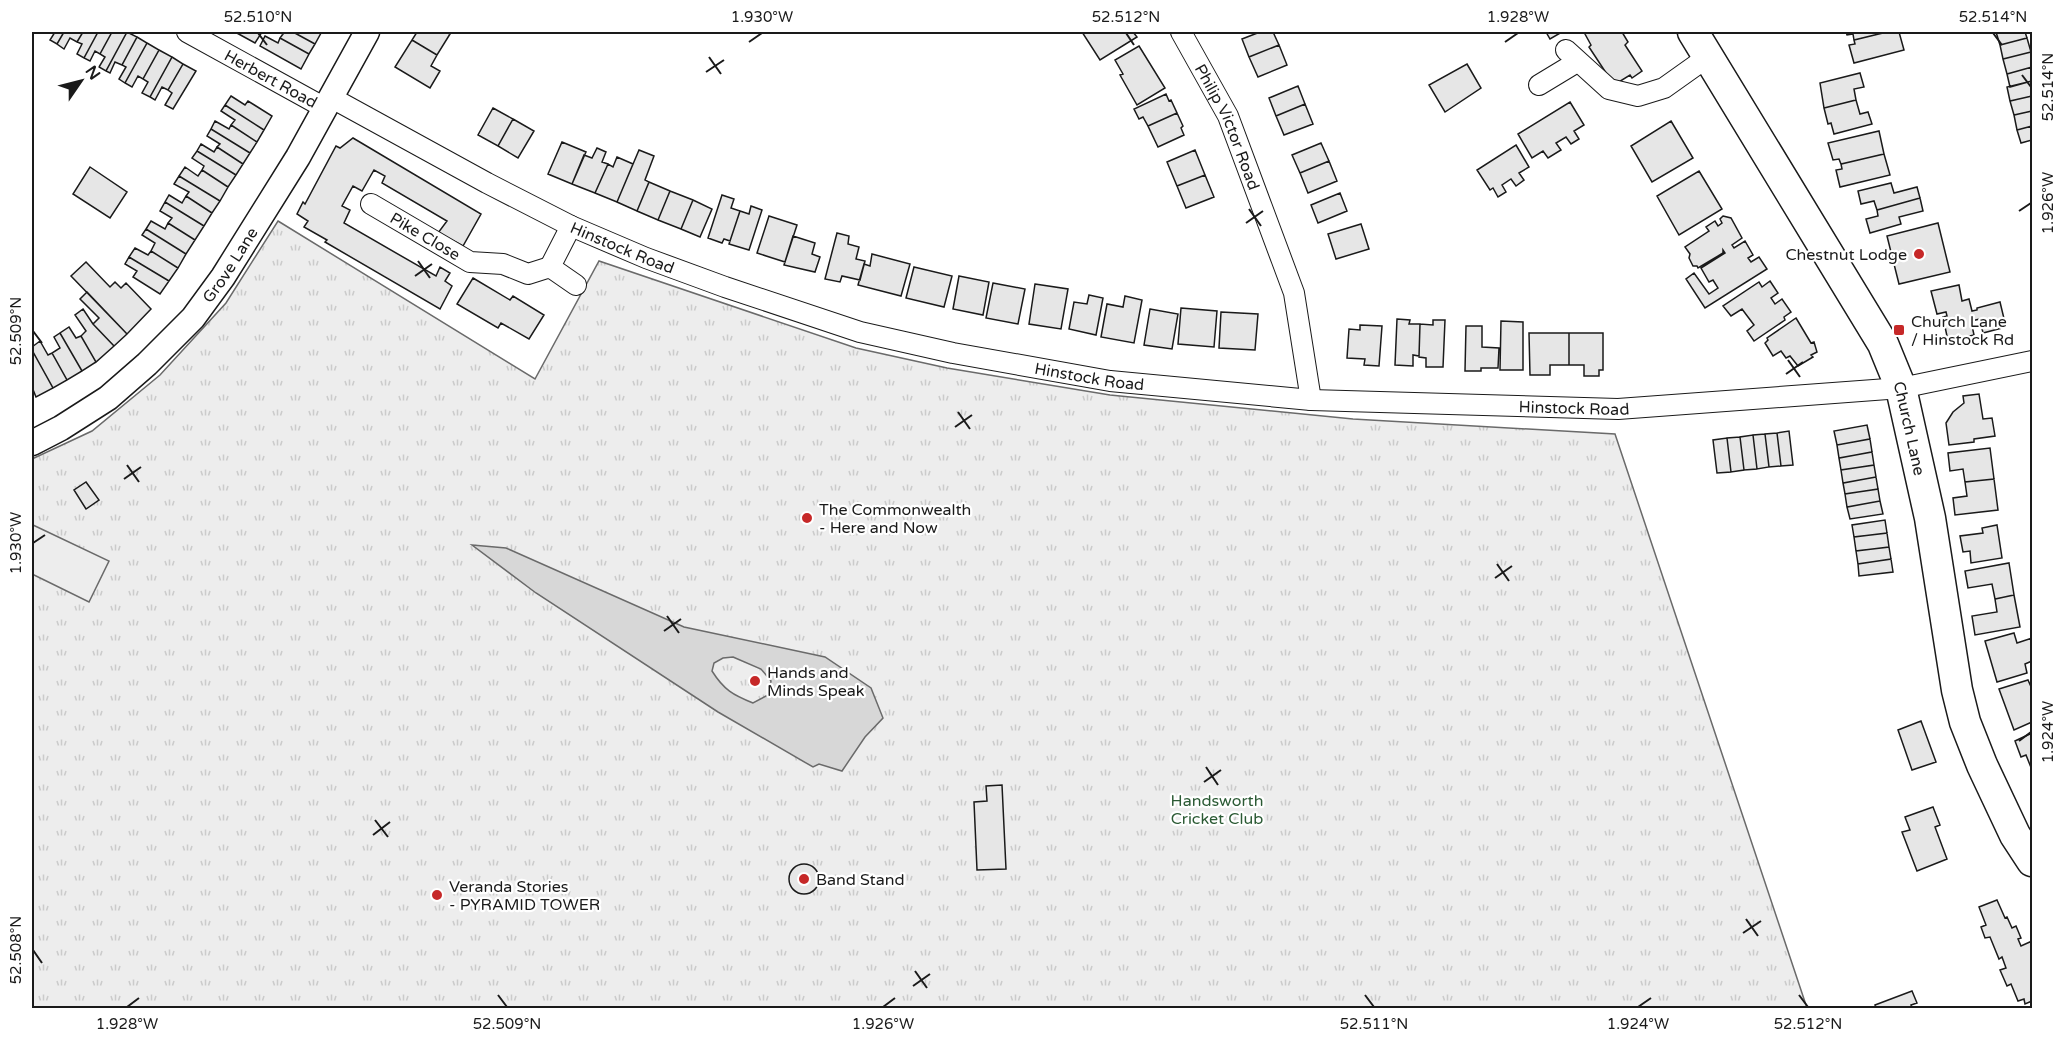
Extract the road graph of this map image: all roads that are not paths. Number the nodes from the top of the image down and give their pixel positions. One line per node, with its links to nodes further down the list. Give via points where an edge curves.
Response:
1 (187, 32): 7 (street, Herbert Road)
2 (367, 32): 7 (street, Grove Lane)
3 (1182, 32): 14 (street, Philip Victor Road, via 1228,116 1294,293)
4 (1693, 32): 5 (main road, Church Lane)
5 (1710, 56): 6 (street, via 1664,88 1638,96 1609,89 1572,56); 13 (main road, Church Lane, via 1883,344)
6 (1539, 85)
7 (328, 103): 9 (street, Hinstock Road); 15 (street, Grove Lane, via 243,245 193,318 108,398)
8 (371, 204): 10 (street, Pike Close, via 470,262 502,264 528,274)
9 (571, 226): 10 (street); 14 (street, Hinstock Road, via 715,284 860,332 1110,381)
10 (550, 267): 11 (street)
11 (576, 285)
12 (2032, 361): 13 (street, Hinstock Road)
13 (1901, 388): 14 (street, Hinstock Road, via 1618,410); 16 (main road, Church Lane, via 1930,518 1965,722 2015,835)
14 (1311, 400)
15 (32, 443)
16 (2032, 861)

